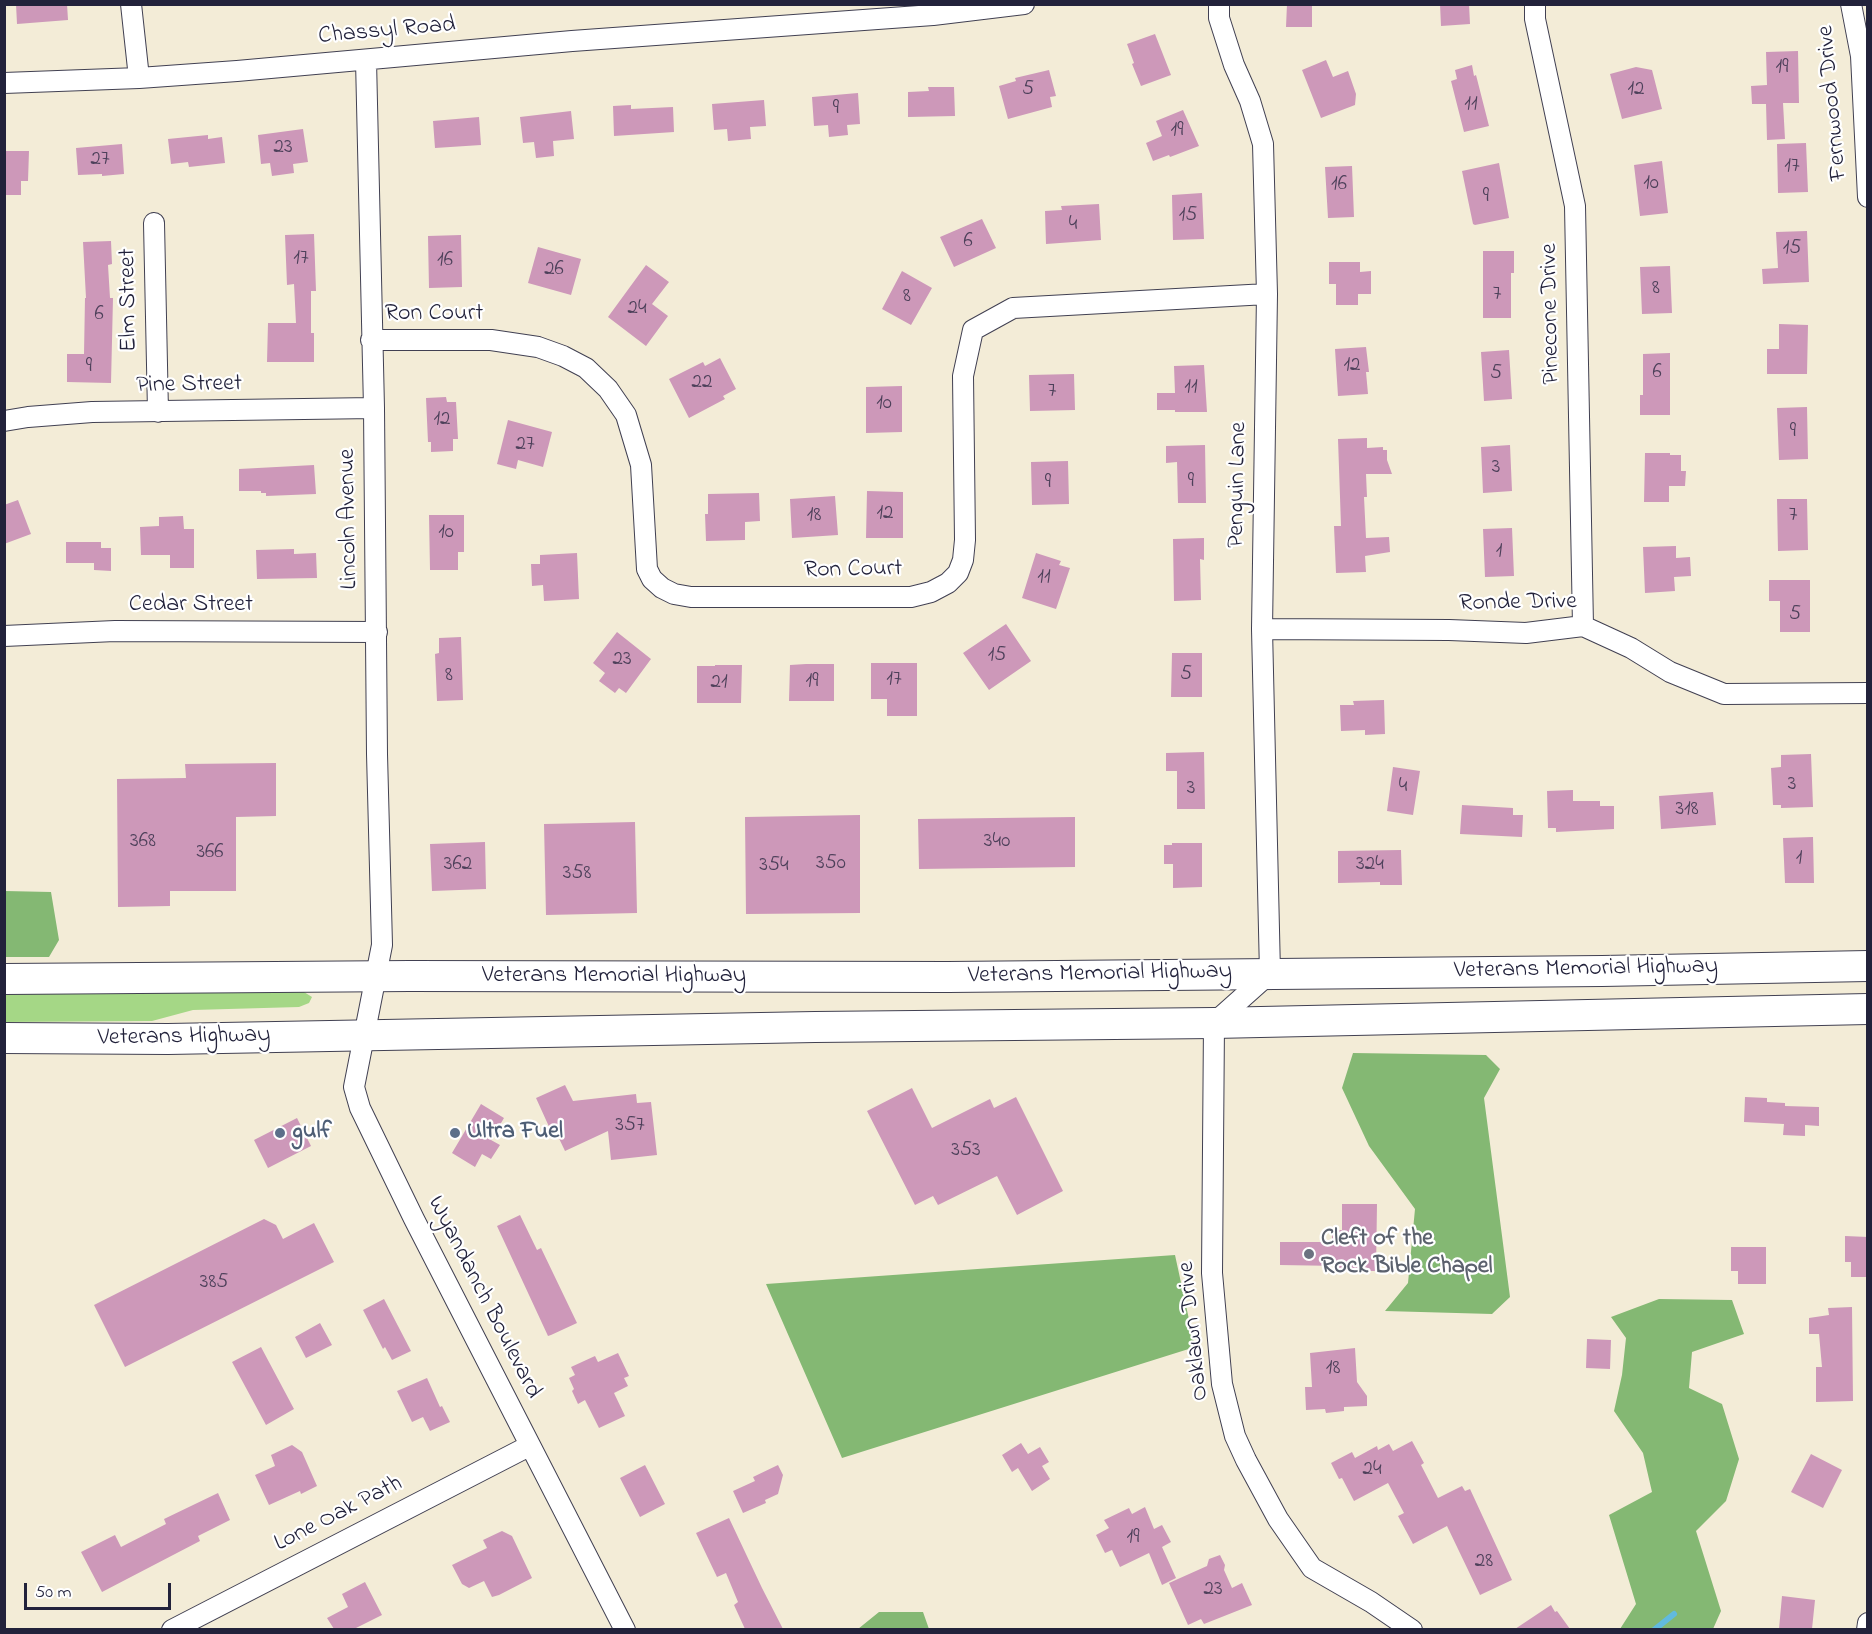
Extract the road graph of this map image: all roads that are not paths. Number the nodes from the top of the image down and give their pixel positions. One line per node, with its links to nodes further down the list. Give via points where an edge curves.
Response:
1 (131, 4): 7 (street)
2 (1024, 4): 6 (street, Chassyl Road, via 933,15)
3 (1219, 4): 11 (street, Penguin Lane, via 1219,18 1263,144)
4 (1535, 4): 16 (street, Pinecone Drive, via 1575,206)
5 (1851, 4): 9 (street, Fernwood Drive, via 1861,56)
6 (366, 60): 7 (street, Chassyl Road); 12 (street, Lincoln Avenue)
7 (139, 78): 8 (street, Chassyl Road)
8 (4, 83)
9 (1868, 196)
10 (154, 222): 14 (street, Elm Street)
11 (1267, 294): 12 (street, Ron Court, via 1014,308 973,330 963,376 963,560 948,583 910,597 674,594 652,579 647,569 641,465 626,415 608,389 586,368 538,347 491,340); 17 (street, Penguin Lane)
12 (371, 340): 13 (street, Lincoln Avenue)
13 (374, 408): 14 (street, Pine Street); 18 (street, Lincoln Avenue)
14 (158, 412): 15 (street, Pine Street, via 92,412)
15 (4, 421)
16 (1583, 626): 17 (street, Ronde Drive, via 1526,633); 20 (street, Ronde Drive, via 1670,672 1724,694)
17 (1262, 629): 22 (street, Penguin Lane)
18 (377, 632): 19 (street, Cedar Street, via 115,631); 23 (street, Lincoln Avenue, via 382,945)
19 (4, 636)
20 (1868, 693)
21 (1868, 966): 22 (main road, Veterans Memorial Highway)
22 (1270, 973): 23 (main road, Veterans Memorial Highway); 26 (street)
23 (376, 976): 24 (main road, Veterans Memorial Highway); 27 (street, Wyandanch Boulevard)
24 (4, 980)
25 (1868, 1009): 26 (main road, Veterans Memorial Highway)
26 (1214, 1023): 27 (main road, Veterans Memorial Highway); 33 (street, Oaklawn Drive, via 1212,1273 1222,1384 1235,1436 1278,1519 1312,1568)
27 (364, 1037): 28 (main road, Veterans Highway); 29 (street, Wyandanch Boulevard, via 354,1087 360,1108)
28 (4, 1038)
29 (529, 1446): 31 (street, Lone Oak Path); 32 (street, Wyandanch Boulevard)
30 (1868, 1623): 34 (street)
31 (172, 1629)
32 (625, 1629)
33 (1412, 1629)
34 (1867, 1629)

